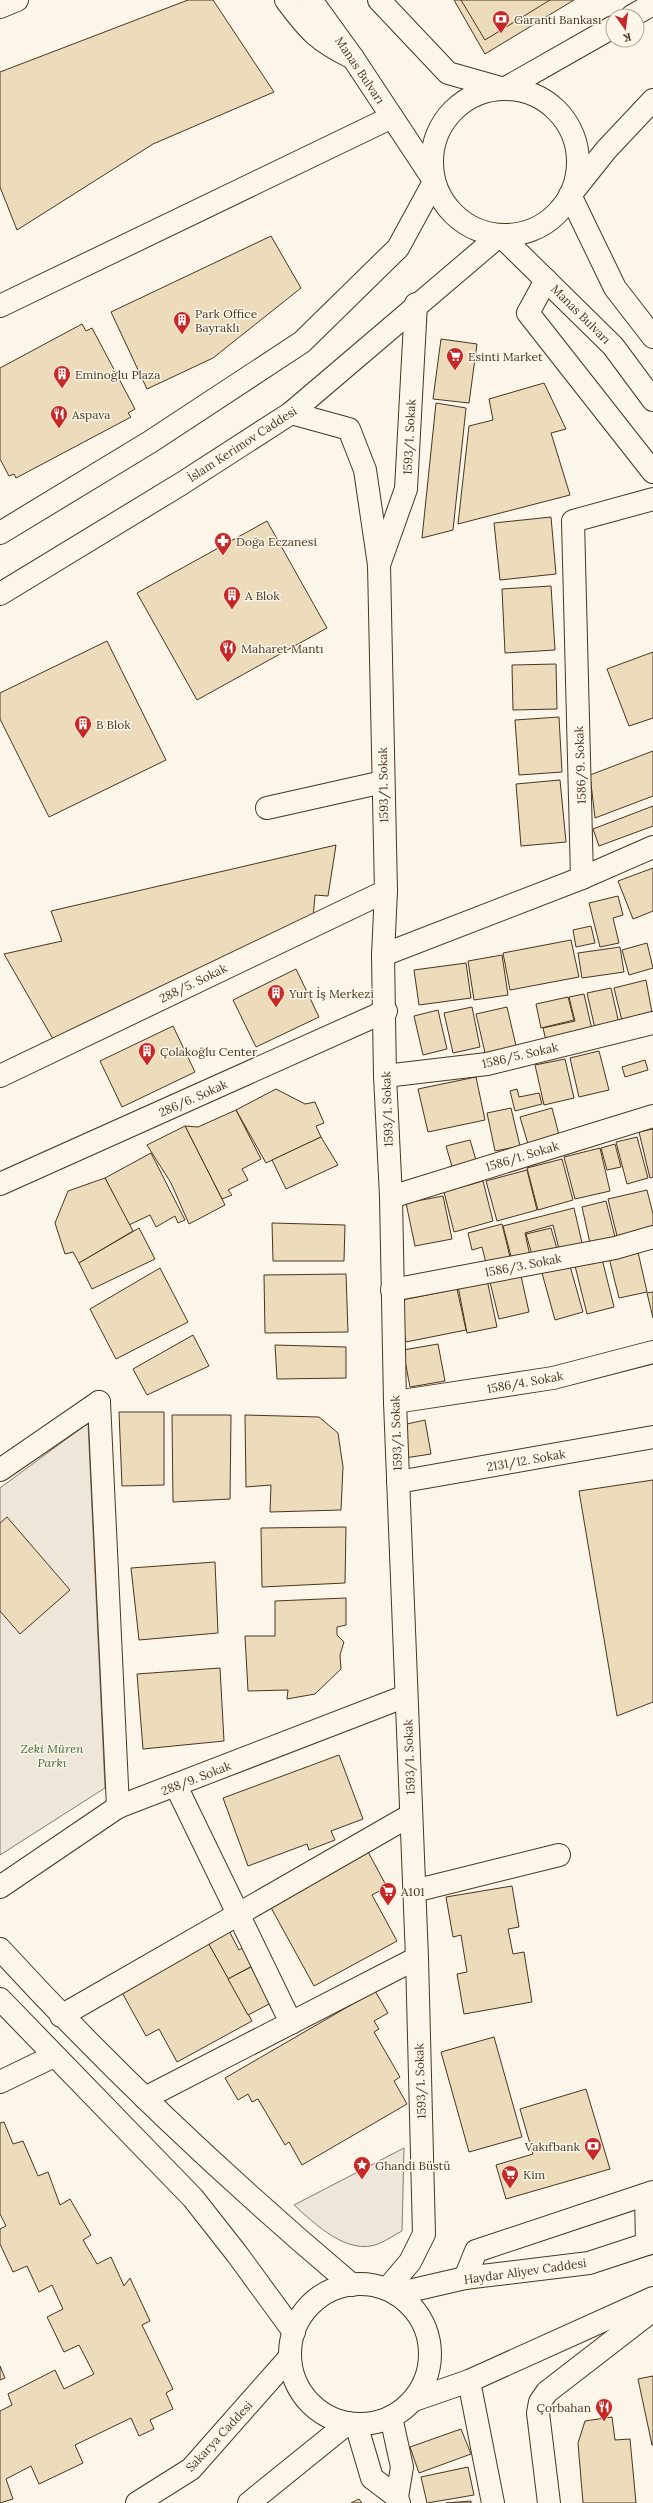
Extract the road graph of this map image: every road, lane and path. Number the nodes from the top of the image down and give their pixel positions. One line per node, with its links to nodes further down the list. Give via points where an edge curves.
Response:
1 (17, 0): 5 (street)
2 (286, 0): 7 (street, via 305,25 325,44)
3 (311, 0): 7 (street, Manas Bulvarı)
4 (378, 0): 8 (street, via 448,73)
5 (0, 7)
6 (605, 32): 8 (street)
7 (353, 58): 10 (street, Manas Bulvarı)
8 (504, 89): 11 (street, via 479,94 461,104 446,120 436,139 432,155); 12 (street, via 521,91 541,99 559,112 571,131 577,152 578,169)
9 (653, 100): 12 (street, via 606,150)
10 (392, 117): 11 (street, Manas Bulvarı); 16 (street)
11 (434, 182): 13 (street, Manas Bulvarı, via 444,202 459,219 477,230); 22 (street, via 398,248 302,342 150,442)
12 (570, 195): 13 (street, via 559,211 542,225 518,234); 17 (street, via 615,288)
13 (500, 235): 14 (street, Manas Bulvarı); 15 (street, İslam Kerimov Caddesi)
14 (546, 280): 18 (street, Manas Bulvarı, via 613,346); 20 (street, via 528,313)
15 (416, 304): 19 (street, İslam Kerimov Caddesi); 23 (street, 1593/1. Sokak, via 406,489)
16 (0, 306)
17 (653, 337)
18 (653, 400)
19 (291, 413): 23 (street, 1593/1. Sokak, via 350,429 365,470); 24 (street, İslam Kerimov Caddesi)
20 (653, 472)
21 (653, 499): 28 (street, 1586/9. Sokak, via 573,521)
22 (0, 533)
23 (379, 565): 25 (street, 1593/1. Sokak)
24 (0, 594)
25 (383, 782): 26 (street); 29 (street, 1593/1. Sokak)
26 (267, 808)
27 (653, 847): 28 (street)
28 (582, 878): 30 (street)
29 (386, 891): 30 (street, 1593/1. Sokak); 33 (street, 288/5. Sokak)
30 (383, 955): 31 (street, 1593/1. Sokak)
31 (386, 1011): 34 (street, 1593/1. Sokak); 36 (street, 286/6. Sokak)
32 (653, 1022): 34 (street, 1586/5. Sokak, via 487,1064)
33 (0, 1076)
34 (386, 1076): 37 (street, 1593/1. Sokak)
35 (653, 1116): 37 (street, 1586/1. Sokak)
36 (0, 1184)
37 (391, 1197): 39 (street, 1593/1. Sokak)
38 (653, 1237): 39 (street, 1586/3. Sokak, via 615,1248)
39 (392, 1290): 41 (street, 1593/1. Sokak)
40 (653, 1352): 41 (street, 1586/4. Sokak, via 553,1378)
41 (396, 1402): 44 (street, 1593/1. Sokak)
42 (653, 1437): 44 (street, 2131/12. Sokak)
43 (0, 1470): 47 (street, via 99,1402)
44 (398, 1482): 45 (street, 1593/1. Sokak)
45 (406, 1696): 46 (street, 288/9. Sokak); 48 (street, 1593/1. Sokak)
46 (176, 1786): 47 (street, 288/9. Sokak); 52 (street)
47 (118, 1807): 50 (street, 288/9. Sokak)
48 (411, 1815): 51 (street, 1593/1. Sokak); 52 (street)
49 (559, 1855): 51 (street)
50 (0, 1887)
51 (414, 1892): 54 (street, 1593/1. Sokak)
52 (238, 1914): 56 (street); 57 (street)
53 (0, 1949): 56 (street)
54 (416, 1958): 57 (street); 65 (street, 1593/1. Sokak, via 424,2234)
55 (0, 1999): 58 (street)
56 (61, 2016): 60 (street)
57 (291, 2023): 60 (street)
58 (54, 2056): 59 (street); 68 (street, via 193,2198)
59 (0, 2082)
60 (145, 2098): 64 (street)
61 (649, 2194): 62 (street); 63 (street, via 476,2251)
62 (650, 2243): 63 (street, Haydar Aliyev Caddesi, via 589,2263)
63 (465, 2278): 65 (street, Haydar Aliyev Caddesi)
64 (352, 2285): 65 (street, via 364,2284); 68 (street, via 329,2292 314,2302 302,2316)
65 (391, 2292): 71 (street, via 410,2305 420,2318 427,2334 430,2351 425,2379)
66 (653, 2298): 70 (street)
67 (653, 2310): 78 (street, via 547,2392 540,2402 538,2413)
68 (294, 2332): 69 (street)
69 (290, 2357): 73 (street, via 298,2387 307,2400 333,2418); 75 (street, Sakarya Caddesi, via 191,2470)
70 (469, 2381): 71 (street); 77 (street)
71 (414, 2400): 72 (street)
72 (391, 2417): 73 (street, via 371,2423); 74 (street, via 402,2467)
73 (352, 2423): 74 (street, via 372,2478); 76 (street)
74 (398, 2500)
75 (137, 2503)
76 (248, 2503)
77 (493, 2503)
78 (549, 2503)

